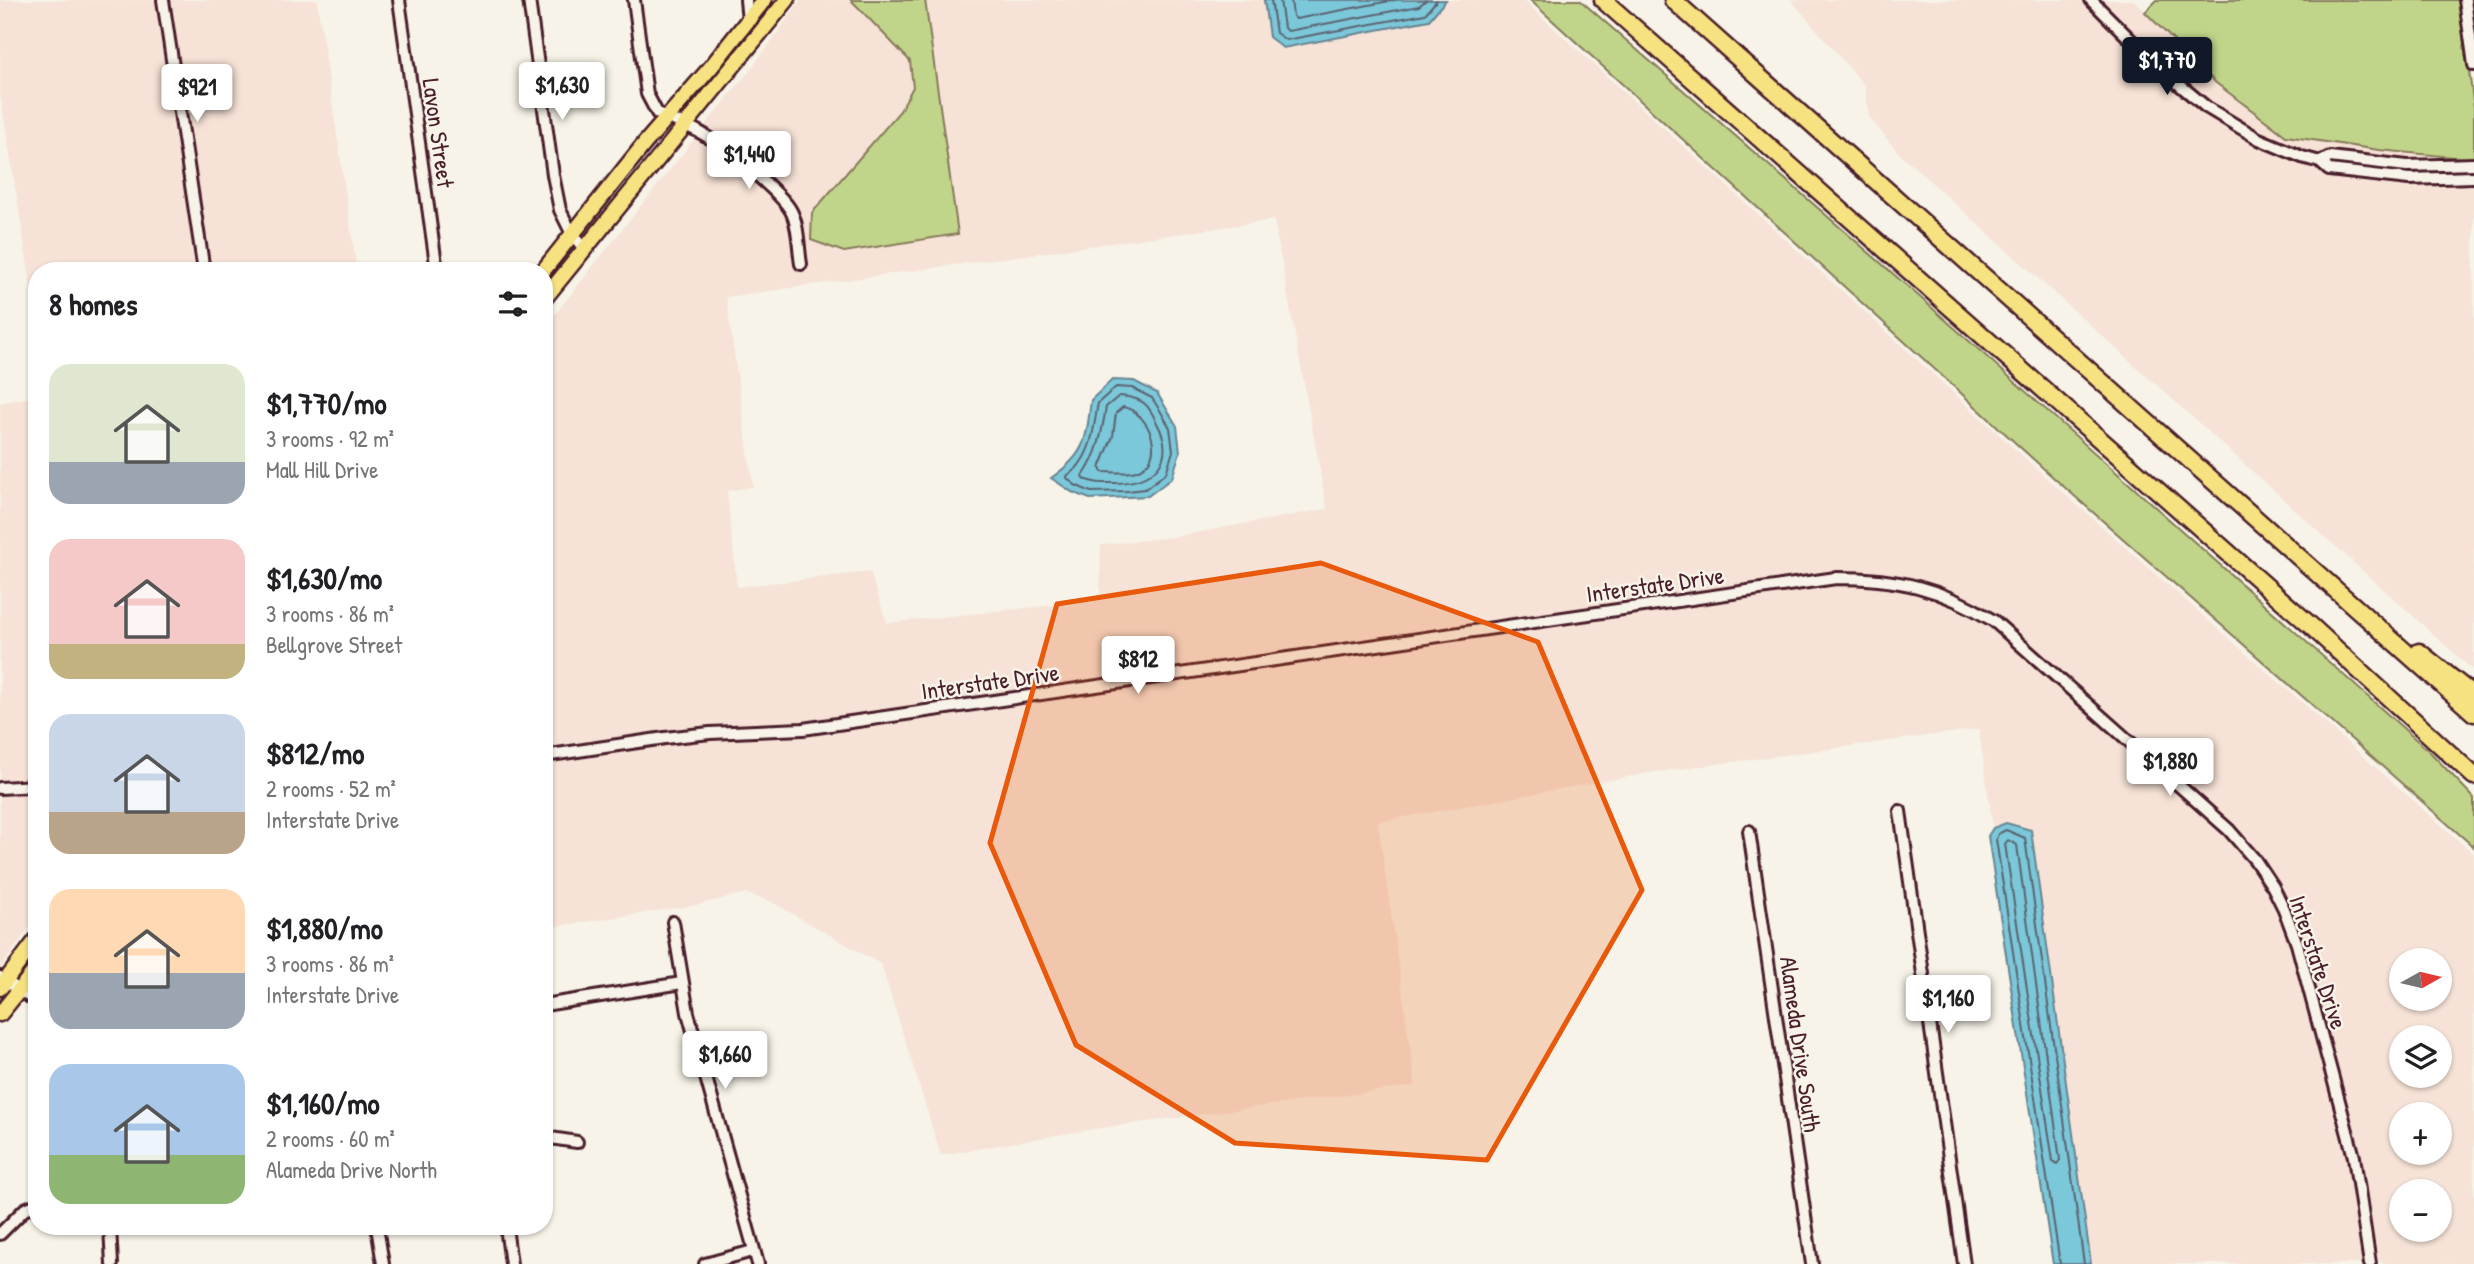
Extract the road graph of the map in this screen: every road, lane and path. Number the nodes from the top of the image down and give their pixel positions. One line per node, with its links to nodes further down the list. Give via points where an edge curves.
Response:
1 (163, 0): 25 (street)
2 (399, 0): 26 (street, Lavon Street)
3 (529, 0): 23 (street, via 553,175 560,210)
4 (634, 0): 18 (street, via 647,94 657,113)
5 (746, 0): 14 (street)
6 (764, 0): 14 (main road)
7 (788, 0): 19 (main road)
8 (1595, 0): 16 (highway)
9 (1603, 0): 16 (highway)
10 (1672, 0): 15 (highway)
11 (1689, 0): 15 (highway)
12 (2091, 0): 20 (street, via 2179,87 2206,107 2276,147)
13 (2465, 0): 17 (street)
14 (748, 21): 18 (main road)
15 (1711, 35): 30 (highway)
16 (1667, 57): 34 (highway, via 2291,608)
17 (2474, 65)
18 (667, 118): 19 (street); 23 (main road)
19 (684, 125): 24 (main road); 28 (street, via 730,153 783,200 795,226)
20 (2320, 162): 21 (street, via 2330,157 2407,166); 22 (street, via 2329,170 2388,177)
21 (2474, 164)
22 (2474, 177)
23 (572, 234): 24 (street); 27 (main road)
24 (584, 249): 29 (main road)
25 (203, 262)
26 (436, 262)
27 (550, 262)
28 (801, 264)
29 (553, 288)
30 (2322, 578): 31 (highway); 32 (highway)
31 (2474, 696)
32 (2474, 713)
33 (553, 755): 56 (street, Interstate Drive, via 699,734 803,729 1836,579 1894,580 1922,586 1994,621 2212,814 2255,860 2284,909 2297,944 2354,1157)
34 (2474, 776)
35 (28, 786): 36 (street)
36 (0, 788)
37 (1900, 811): 63 (street)
38 (1749, 831): 62 (street, Alameda Drive South)
39 (673, 922): 43 (street)
40 (28, 950): 42 (main road)
41 (28, 979): 44 (main road)
42 (2, 982): 44 (street)
43 (682, 983): 46 (street); 55 (street)
44 (20, 989): 45 (street); 47 (main road)
45 (28, 995)
46 (553, 1004)
47 (0, 1014)
48 (553, 1138): 49 (street)
49 (577, 1142)
50 (28, 1209): 51 (street)
51 (0, 1234)
52 (110, 1235): 57 (street)
53 (378, 1235): 58 (street)
54 (507, 1235): 59 (street)
55 (753, 1251): 60 (street); 61 (street)
56 (2372, 1263)
57 (112, 1264)
58 (383, 1264)
59 (511, 1264)
60 (705, 1264)
61 (758, 1264)
62 (1812, 1264)
63 (1964, 1264)

